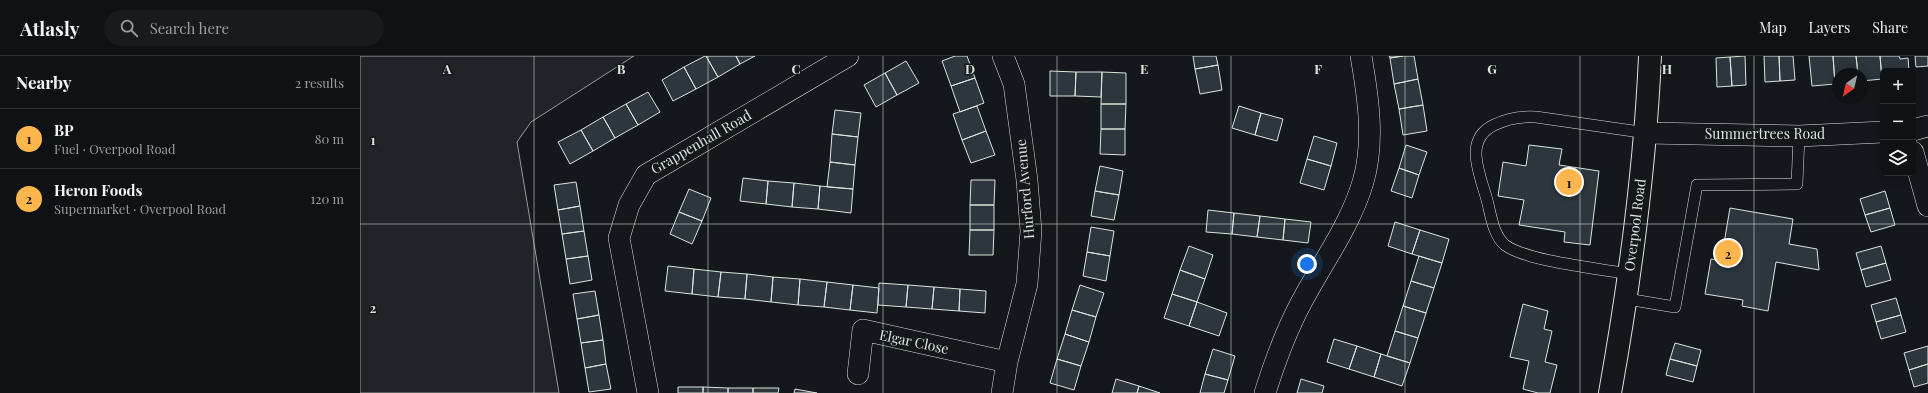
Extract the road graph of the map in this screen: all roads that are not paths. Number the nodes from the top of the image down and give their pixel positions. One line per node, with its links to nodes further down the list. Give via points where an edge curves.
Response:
1 (848, 56): 16 (street, Grappenhall Road, via 646,175 629,205 619,238)
2 (1003, 56): 14 (street, Hurford Avenue, via 1014,84 1031,232 1027,284)
3 (1361, 56): 18 (street, via 1366,87 1369,145 1363,182 1342,233 1301,303 1278,350)
4 (1650, 56): 8 (street, Overpool Road)
5 (1928, 126): 6 (street)
6 (1916, 129)
7 (1880, 132): 9 (street, Summertrees Road)
8 (1647, 133): 9 (street, Summertrees Road); 12 (street, Overpool Road); 12 (lane, via 1517,116 1485,130 1476,148 1477,165 1495,229 1504,244 1522,254)
9 (1799, 136): 13 (lane, via 1796,184 1697,185 1675,307)
10 (1916, 163): 11 (street)
11 (1928, 206)
12 (1629, 274): 13 (street, Overpool Road)
13 (1627, 299): 19 (street, Overpool Road)
14 (1007, 362): 15 (street, Elgar Close, via 863,330); 17 (street, Hurford Avenue)
15 (858, 374)
16 (648, 393)
17 (1002, 393)
18 (1265, 393)
19 (1610, 393)

